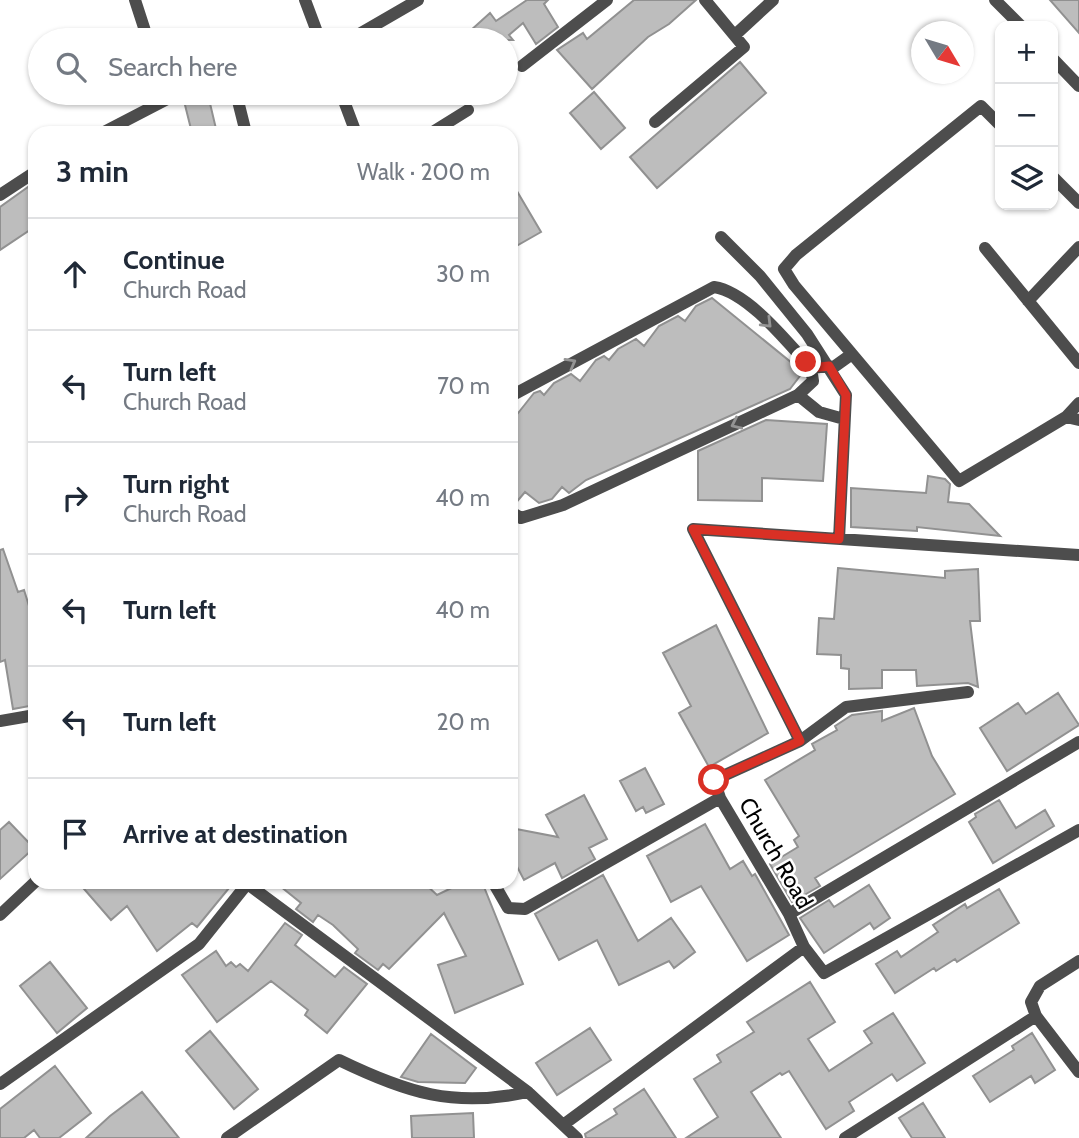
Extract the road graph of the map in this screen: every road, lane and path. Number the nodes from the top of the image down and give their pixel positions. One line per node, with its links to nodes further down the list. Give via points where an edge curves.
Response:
1 (135, 0): 9 (street)
2 (305, 0): 10 (street)
3 (418, 0): 11 (street)
4 (607, 0): 14 (street)
5 (705, 0): 12 (street)
6 (773, 0): 12 (street)
7 (995, 0): 8 (street)
8 (1016, 21)
9 (144, 28)
10 (316, 28)
11 (370, 28)
12 (735, 35): 21 (street, via 744,47)
13 (1058, 64): 15 (street)
14 (522, 66)
15 (1079, 86)
16 (149, 105): 22 (street)
17 (239, 105): 23 (street)
18 (346, 105): 24 (street)
19 (468, 110): 25 (street)
20 (995, 120): 34 (street, via 981,106 784,269)
21 (655, 122)
22 (114, 126)
23 (244, 126)
24 (353, 126)
25 (442, 126)
26 (28, 177): 28 (street)
27 (1058, 182): 29 (street)
28 (0, 195)
29 (1079, 204)
30 (721, 237): 36 (street, via 768,285)
31 (1079, 247): 33 (street)
32 (985, 248): 33 (street)
33 (1028, 301): 35 (street)
34 (852, 354): 36 (street); 40 (street, via 959,481)
35 (1079, 363)
36 (823, 368): 37 (street, one-way to 36, via 714,287 743,299); 38 (street); 41 (street, via 846,395)
37 (518, 392)
38 (800, 396): 41 (street, via 819,412); 43 (street, one-way to 43, via 563,505)
39 (1079, 402): 40 (street)
40 (1066, 417): 42 (street)
41 (844, 419): 44 (street)
42 (1079, 420)
43 (518, 516)
44 (839, 539): 45 (street); 49 (street, via 693,529)
45 (1079, 555)
46 (968, 692): 49 (street, via 846,707)
47 (28, 716): 48 (street)
48 (0, 721)
49 (800, 741): 51 (street, Church Road, via 714,780)
50 (1079, 742): 57 (street)
51 (720, 797): 56 (street, via 525,909 508,908); 57 (street, Church Road)
52 (1079, 830): 59 (street, Church Road, via 824,973)
53 (28, 889): 58 (street)
54 (241, 889): 64 (street, via 199,944)
55 (254, 889): 65 (street)
56 (497, 889)
57 (789, 914): 59 (street, Church Road)
58 (0, 915)
59 (804, 947): 66 (street)
60 (1079, 961): 61 (street, via 1040,986 1031,1002)
61 (1035, 1016): 62 (street); 69 (street)
62 (1074, 1056): 63 (street)
63 (1079, 1072)
64 (0, 1084)
65 (528, 1092): 66 (street); 67 (street, via 489,1100 426,1095 340,1060)
66 (564, 1125): 68 (street)
67 (227, 1138)
68 (577, 1138)
69 (845, 1138)

